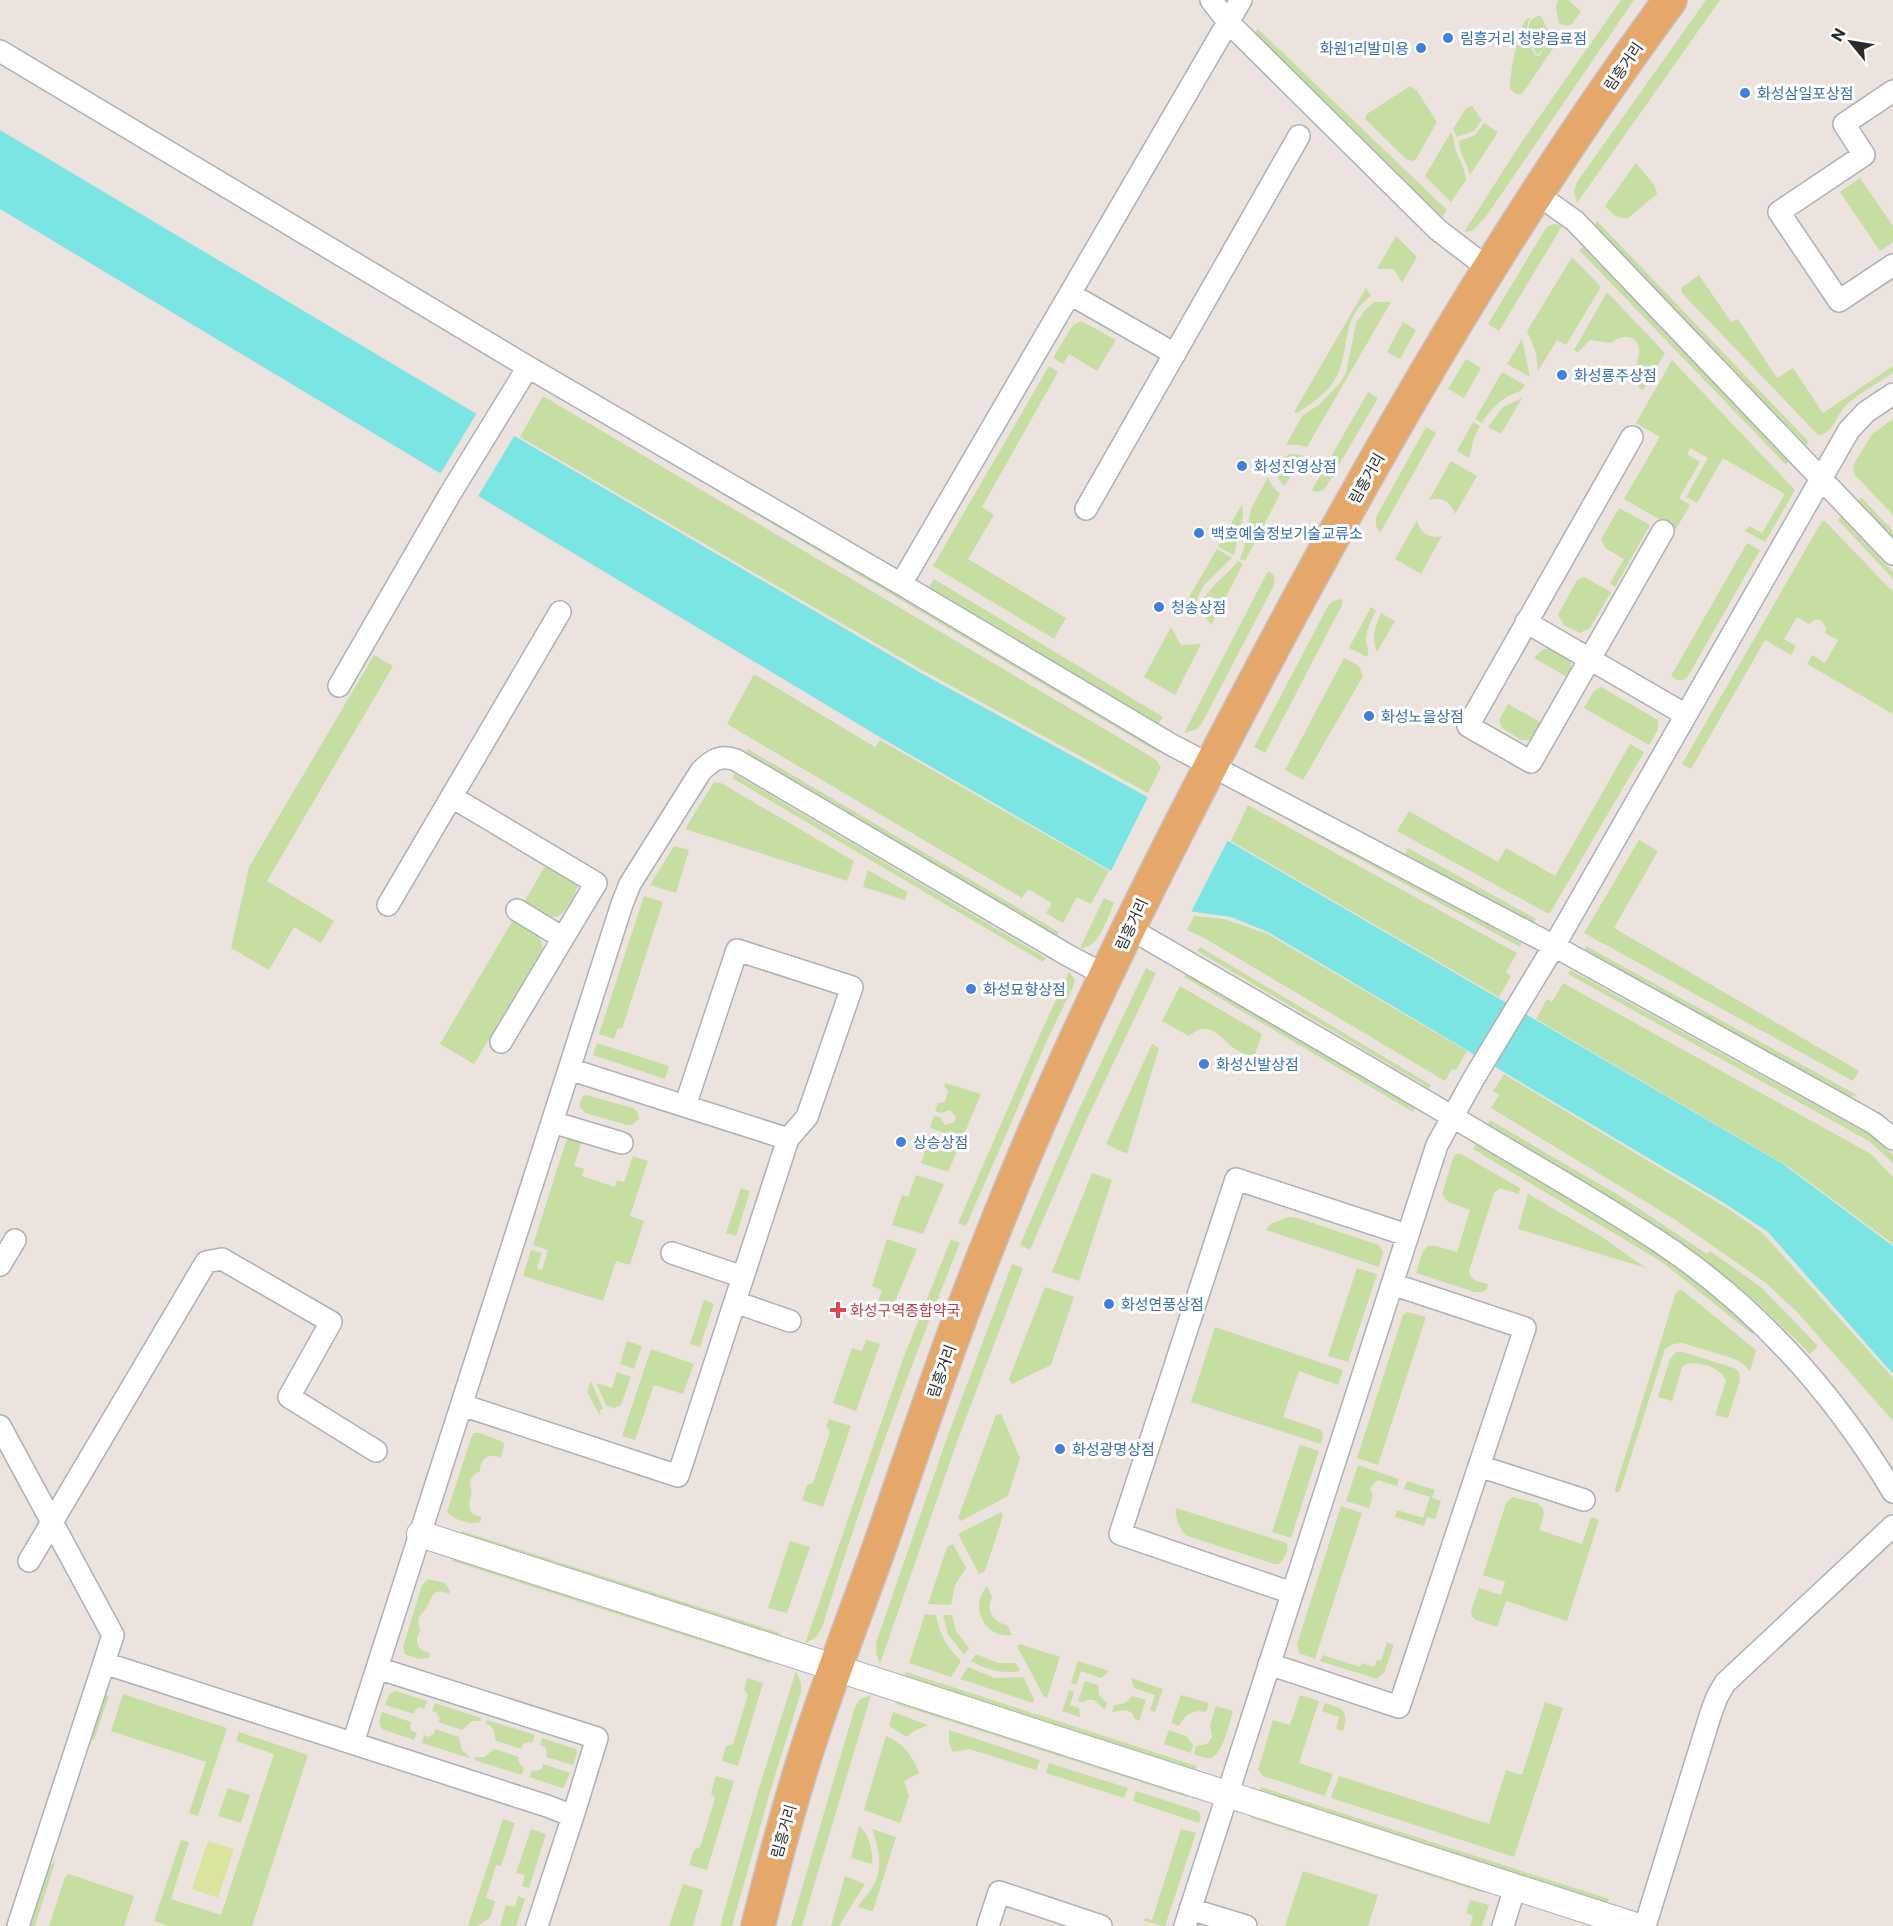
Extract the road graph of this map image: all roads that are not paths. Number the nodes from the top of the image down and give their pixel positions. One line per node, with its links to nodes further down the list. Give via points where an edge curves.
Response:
1 (1211, 0): 4 (street)
2 (1241, 0): 4 (street)
3 (1670, 0): 8 (main road, 림흥거리, via 1619,69)
4 (1228, 22): 10 (street, via 1438,230); 11 (street)
5 (0, 51): 13 (street)
6 (1893, 91): 9 (street, via 1844,124 1864,155 1779,212 1839,302)
7 (1299, 136): 12 (street)
8 (1537, 194): 10 (main road, 림흥거리); 16 (street, via 1575,221)
9 (1893, 265)
10 (1489, 269): 26 (main road, 림흥거리, via 1309,579)
11 (1070, 294): 12 (street); 20 (street)
12 (1175, 354): 17 (street)
13 (528, 367): 20 (street); 24 (street)
14 (1893, 394): 16 (street, via 1866,412 1849,430)
15 (1632, 437): 22 (street)
16 (1822, 478): 19 (street); 25 (street)
17 (1086, 509)
18 (1664, 531): 23 (street)
19 (1893, 554)
20 (901, 584): 26 (street, via 1170,744)
21 (560, 612): 27 (street)
22 (1526, 622): 23 (street); 23 (street, via 1468,726 1531,762)
23 (1590, 659): 25 (street)
24 (339, 686)
25 (1686, 715): 32 (street)
26 (1205, 775): 30 (main road, 림흥거리); 32 (street)
27 (452, 797): 28 (street); 31 (street, via 596,884)
28 (388, 905)
29 (517, 910): 31 (street)
30 (1135, 914): 33 (main road, 림흥거리); 37 (street)
31 (563, 938): 34 (street)
32 (1554, 946): 37 (street); 40 (street, via 1861,1116)
33 (1107, 976): 35 (street, via 736,760 719,758 701,771 630,884); 64 (main road, 림흥거리, via 989,1241)
34 (501, 1042)
35 (569, 1069): 36 (street); 38 (street)
36 (685, 1106): 39 (street); 39 (street, via 737,950 852,987 807,1117)
37 (1452, 1116): 42 (street, via 1437,1145); 54 (street, via 1674,1252 1760,1322 1835,1406)
38 (552, 1122): 41 (street); 50 (street)
39 (788, 1139): 46 (street)
40 (1893, 1139)
41 (622, 1143)
42 (1407, 1235): 47 (street); 60 (street, via 1236,1179 1120,1534)
43 (15, 1239): 45 (street)
44 (672, 1253): 46 (street)
45 (0, 1265)
46 (743, 1277): 48 (street)
47 (1392, 1284): 53 (street, via 1525,1328); 60 (street)
48 (735, 1302): 49 (street); 50 (street, via 678,1476)
49 (790, 1321)
50 (462, 1405): 58 (street)
51 (0, 1426): 56 (street)
52 (376, 1451): 56 (street, via 289,1397 331,1322 222,1259 206,1262)
53 (1479, 1466): 55 (street); 62 (street, via 1399,1707)
54 (1893, 1492)
55 (1584, 1500)
56 (52, 1522): 59 (street); 61 (street, via 113,1635)
57 (1893, 1526): 78 (street, via 1725,1683 1711,1713)
58 (420, 1534): 63 (street); 64 (street)
59 (29, 1562)
60 (1292, 1593): 62 (street)
61 (104, 1663): 65 (street); 70 (street)
62 (1269, 1664): 66 (street)
63 (377, 1668): 65 (street); 67 (street, via 597,1738)
64 (835, 1669): 66 (street); 72 (main road, 림흥거리, via 807,1748)
65 (353, 1743): 67 (street)
66 (1227, 1793): 68 (street); 69 (street)
67 (573, 1816): 71 (street)
68 (1515, 1887): 76 (street); 77 (street)
69 (1188, 1918): 75 (street)
70 (18, 1926)
71 (537, 1926)
72 (758, 1926)
73 (988, 1926): 74 (street, via 999,1892)
74 (1101, 1926)
75 (1246, 1926)
76 (1503, 1926)
77 (1636, 1926)
78 (1645, 1926)

